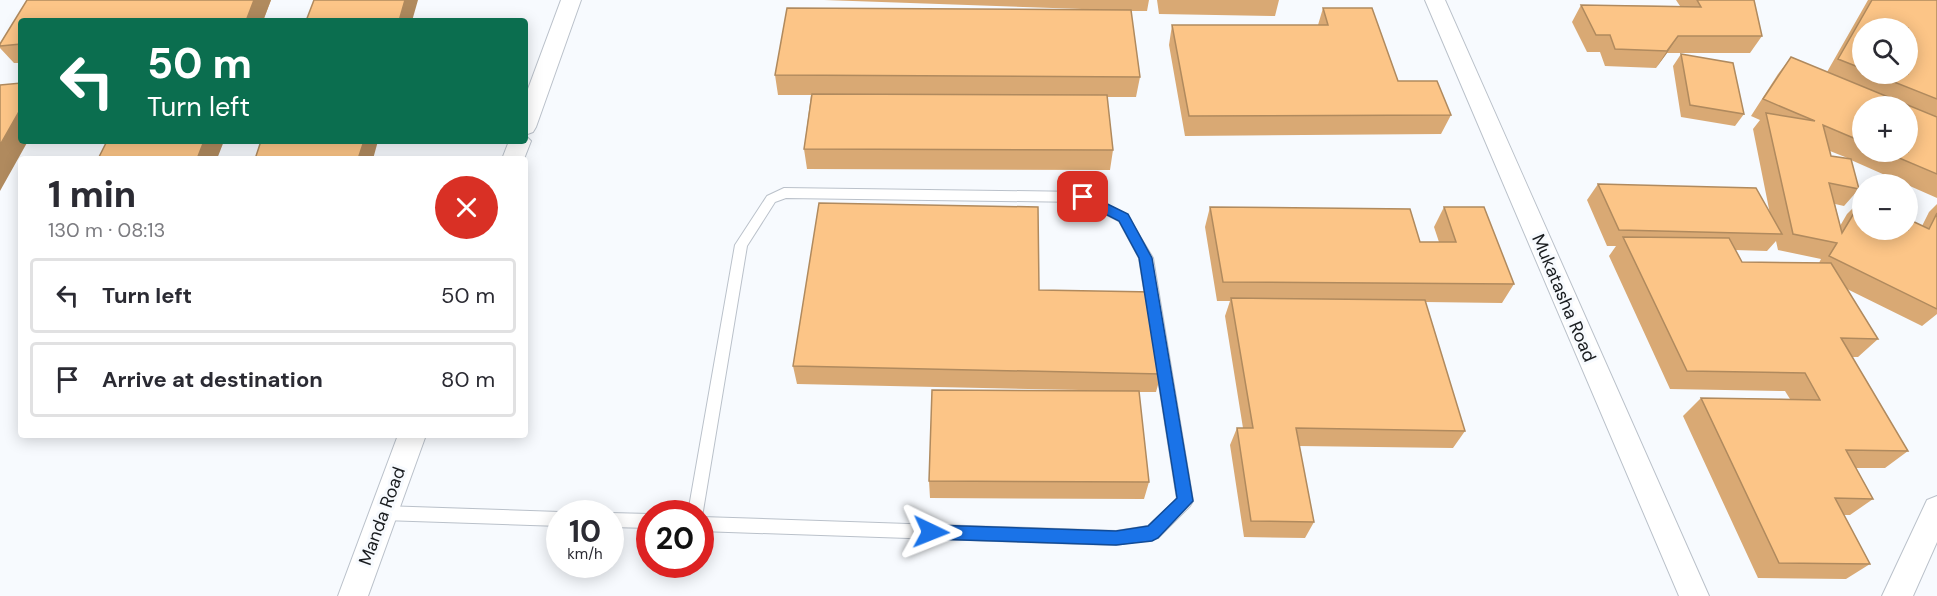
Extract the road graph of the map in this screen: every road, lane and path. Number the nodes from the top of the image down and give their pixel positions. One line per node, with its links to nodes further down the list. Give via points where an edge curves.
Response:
1 (572, 0): 3 (street)
2 (1435, 0): 11 (street, Mukatasha Road)
3 (528, 119)
4 (411, 438): 7 (street, Manda Road)
5 (698, 500): 9 (lane, via 741,245 771,198 784,193 1083,197 1124,218 1146,258 1185,501 1152,533 1116,538)
6 (1937, 509): 12 (street)
7 (383, 513): 8 (lane); 10 (street, Manda Road)
8 (546, 519)
9 (714, 524)
10 (353, 596)
11 (1694, 596)
12 (1897, 596)

